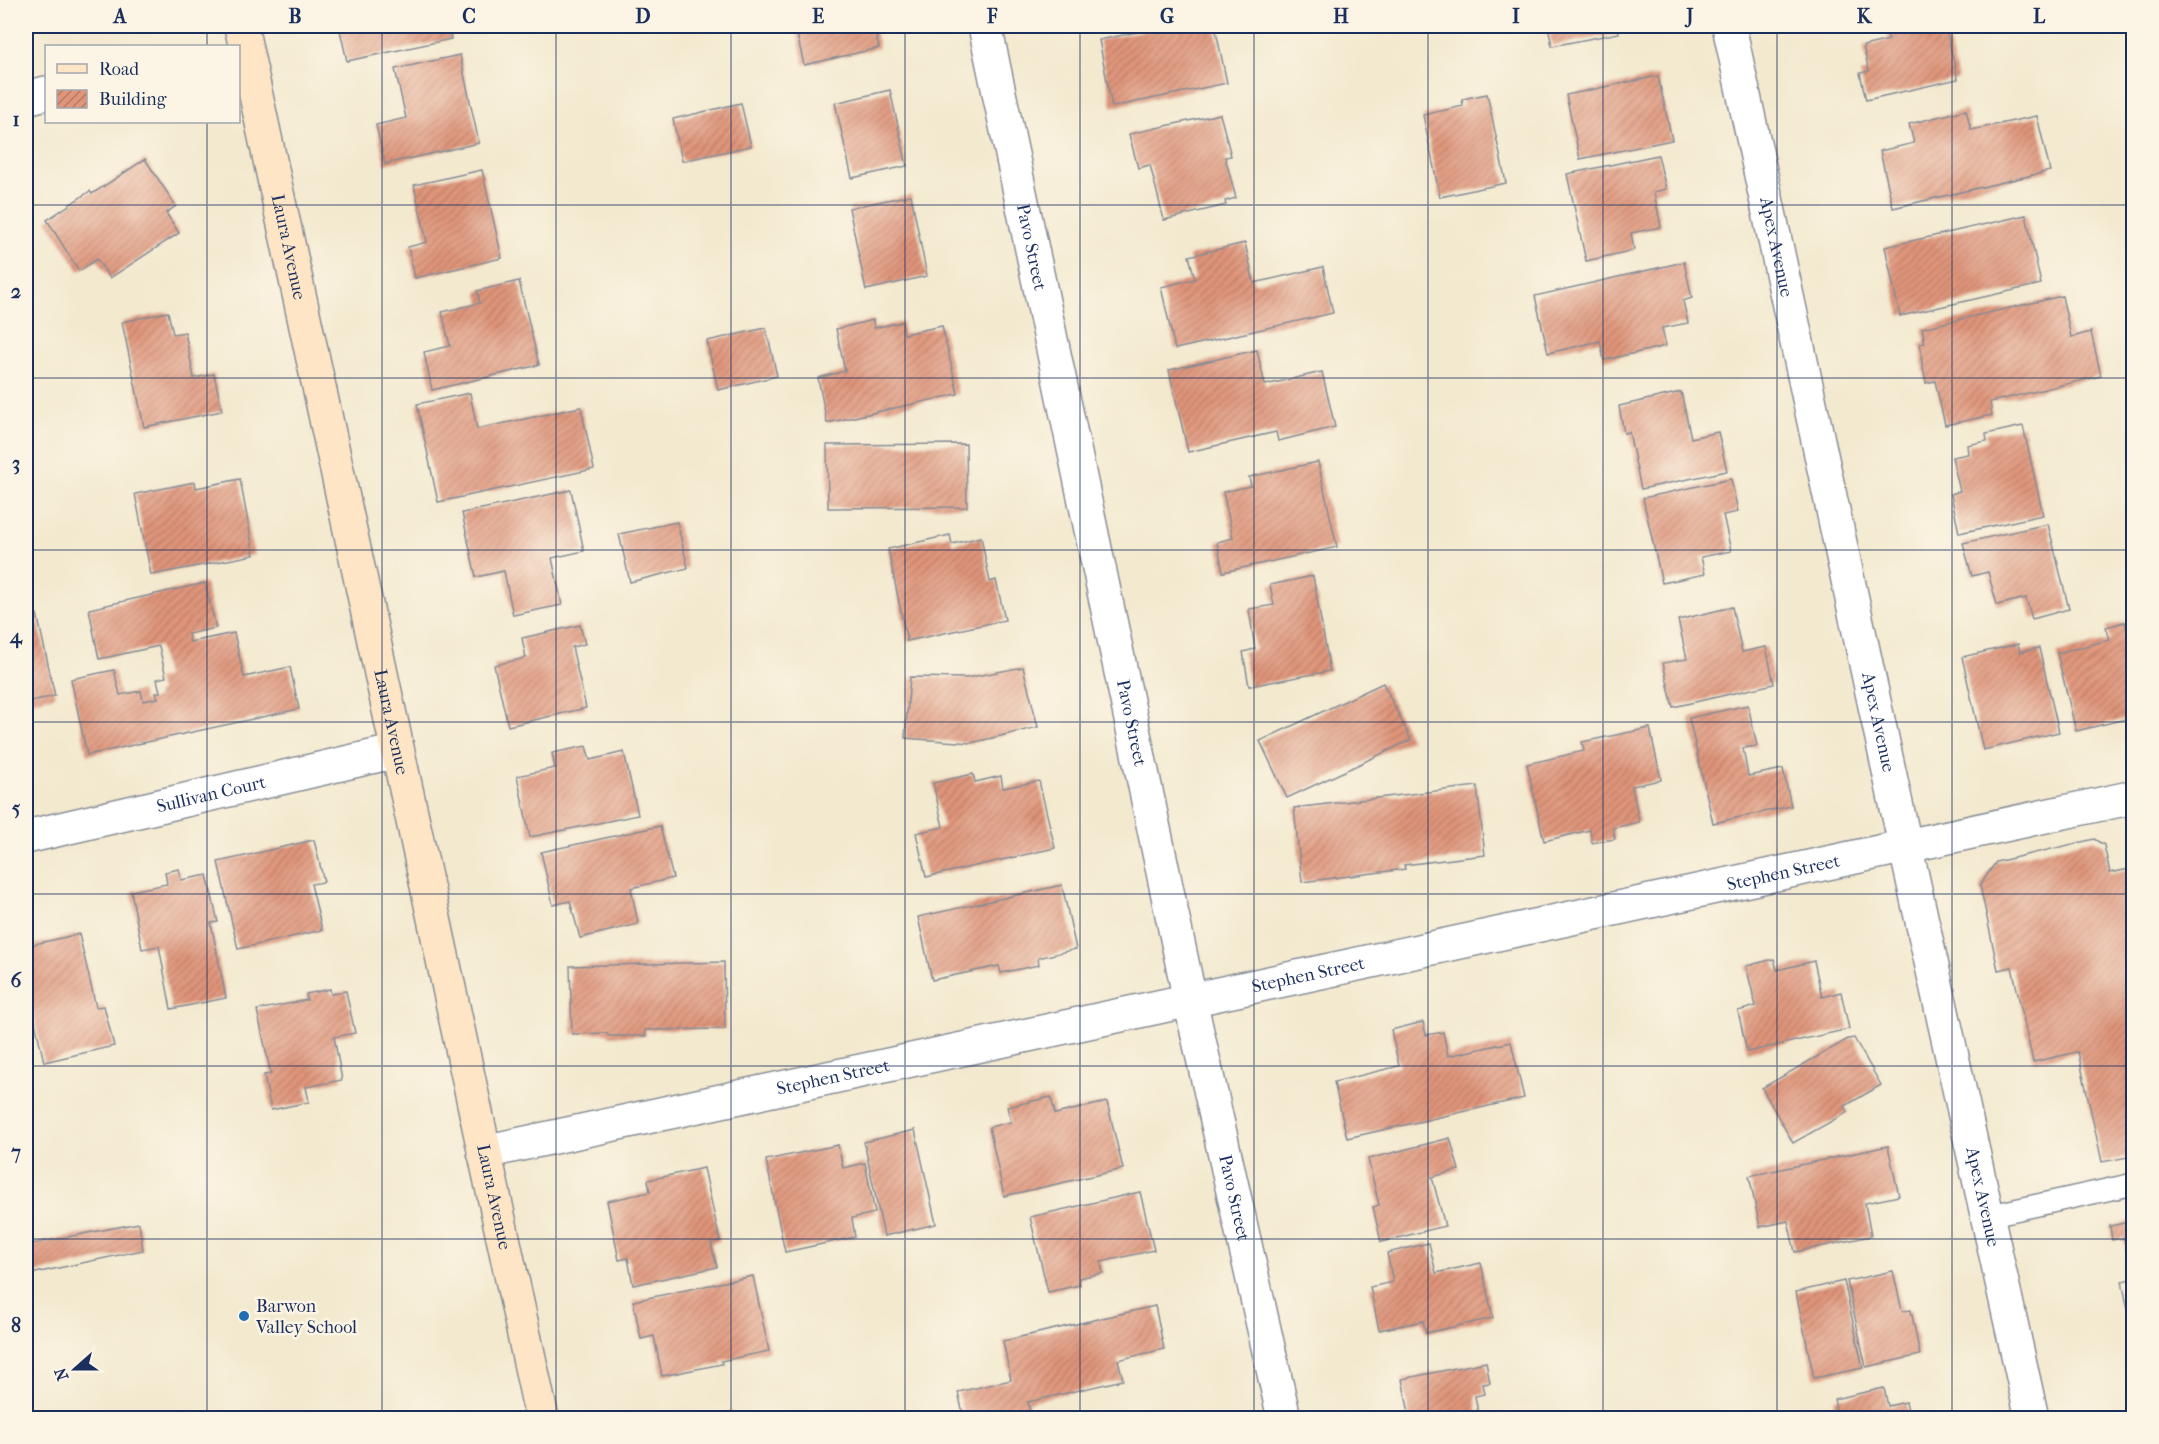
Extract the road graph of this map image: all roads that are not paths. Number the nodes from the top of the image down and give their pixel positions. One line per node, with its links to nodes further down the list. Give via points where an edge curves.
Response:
1 (985, 26): 10 (street, Pavo Street)
2 (1729, 26): 9 (street, Apex Avenue)
3 (242, 42): 6 (street, Laura Avenue)
4 (45, 93): 5 (street)
5 (26, 98)
6 (397, 751): 8 (street, Sullivan Court); 11 (street, Laura Avenue)
7 (2133, 797): 9 (street, Stephen Street)
8 (26, 837)
9 (1905, 847): 10 (street, Stephen Street); 13 (street, Apex Avenue)
10 (1190, 1000): 11 (street, Stephen Street); 15 (street, Pavo Street)
11 (484, 1152): 14 (street, Laura Avenue)
12 (2133, 1184): 13 (lane)
13 (1987, 1216): 16 (street, Apex Avenue)
14 (542, 1419)
15 (1284, 1419)
16 (2032, 1419)

